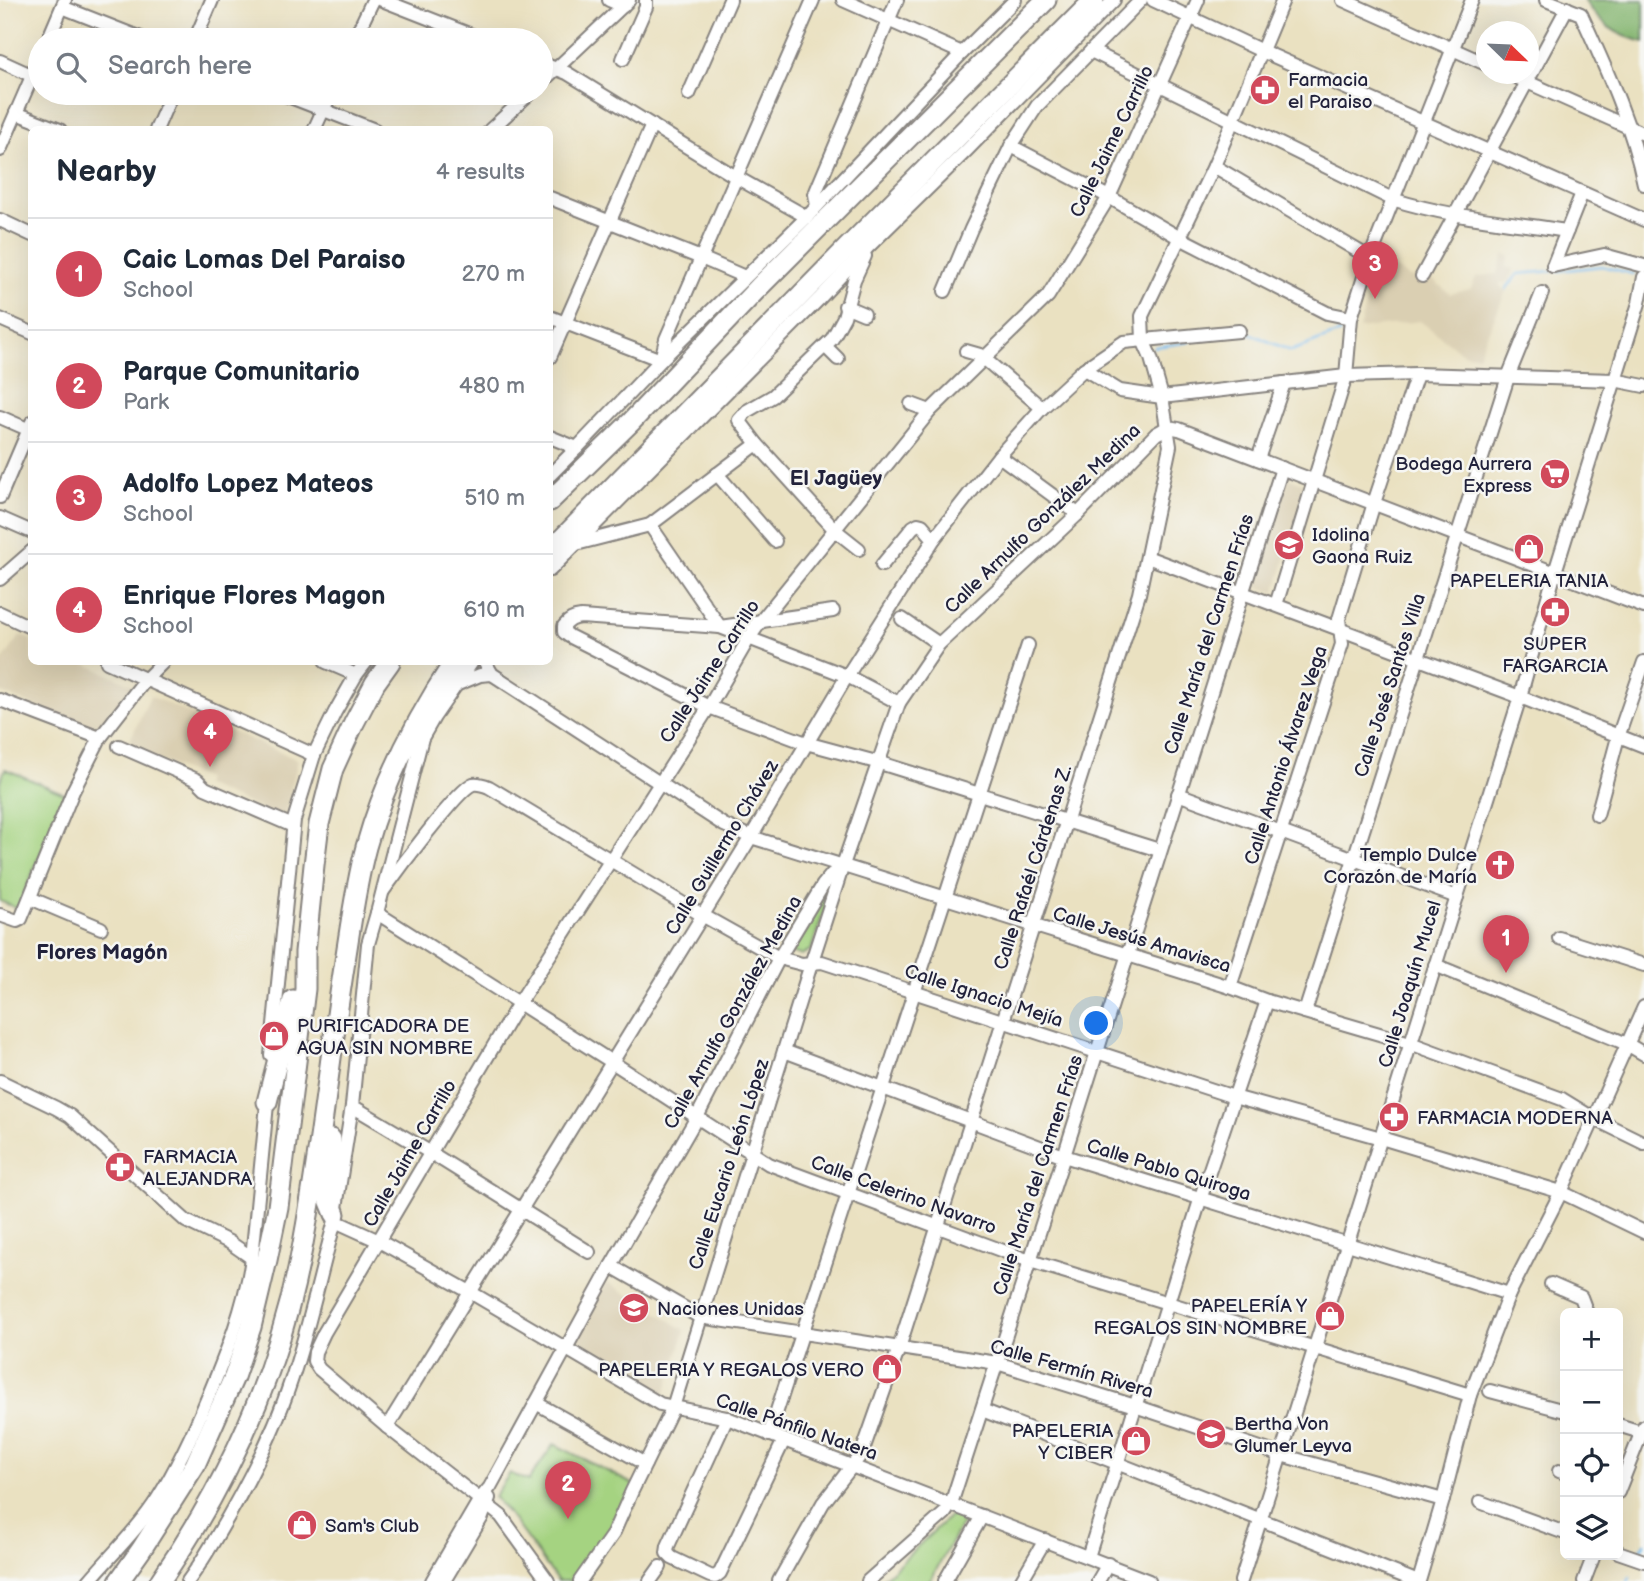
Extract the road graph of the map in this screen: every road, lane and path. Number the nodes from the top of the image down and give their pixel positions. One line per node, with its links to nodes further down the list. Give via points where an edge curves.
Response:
1 (212, 0): 30 (street)
2 (373, 0): 31 (street)
3 (382, 0): 32 (street)
4 (609, 0): 22 (street)
5 (646, 0): 37 (street)
6 (730, 0): 49 (street)
7 (813, 0): 72 (street)
8 (842, 0): 27 (street)
9 (897, 0): 27 (street)
10 (1016, 0): 36 (street)
11 (1046, 0): 136 (highway)
12 (1094, 0): 71 (highway)
13 (1114, 0): 68 (street)
14 (1141, 0): 34 (street)
15 (1153, 0): 26 (street)
16 (1198, 0): 26 (street, Calle Jaime Carrillo)
17 (1283, 0): 35 (street)
18 (1343, 0): 33 (street)
19 (1472, 0): 33 (street)
20 (1546, 0): 24 (street)
21 (1578, 0): 25 (street)
22 (626, 3): 42 (street)
23 (64, 4): 28 (street); 29 (street)
24 (1567, 8): 25 (street); 39 (street)
25 (1581, 14): 64 (street)
26 (1191, 18): 35 (street); 47 (street, Calle Jaime Carrillo)
27 (888, 20): 36 (street); 78 (street, via 815,194)
28 (53, 28)
29 (119, 28)
30 (200, 28)
31 (360, 28)
32 (453, 28)
33 (1453, 49): 38 (street); 57 (street)
34 (1091, 51): 47 (street); 66 (street, via 1037,106)
35 (1262, 51): 56 (street); 57 (street)
36 (961, 53): 78 (street)
37 (623, 59)
38 (1476, 59)
39 (1539, 59)
40 (0, 61): 44 (street)
41 (553, 68): 42 (street)
42 (556, 69): 43 (street); 58 (street)
43 (553, 72)
44 (28, 74)
45 (1525, 84): 69 (street)
46 (1534, 84): 64 (street)
47 (1160, 86): 56 (street); 75 (street, Calle Jaime Carrillo)
48 (28, 87): 55 (street)
49 (689, 94)
50 (167, 105): 60 (street)
51 (310, 105): 54 (street)
52 (325, 105): 54 (street)
53 (517, 105): 63 (street)
54 (323, 110): 61 (street); 62 (street)
55 (16, 113): 59 (street); 67 (street)
56 (1233, 122): 70 (street); 77 (street)
57 (1424, 122): 69 (street); 77 (street)
58 (652, 125): 72 (street); 83 (street)
59 (50, 126)
60 (158, 126)
61 (316, 126)
62 (365, 126)
63 (494, 126)
64 (1629, 127): 65 (street); 73 (street)
65 (1644, 134)
66 (1012, 146): 75 (street); 94 (street)
67 (0, 150)
68 (967, 150): 71 (street); 87 (street)
69 (1489, 151): 74 (street); 79 (street)
70 (1214, 166): 86 (street); 89 (street)
71 (928, 168): 147 (highway)
72 (736, 177): 80 (street); 88 (street)
73 (1644, 184)
74 (1582, 193): 82 (street); 84 (street)
75 (1109, 197): 86 (street); 109 (street, Calle Jaime Carrillo, via 1048,296)
76 (553, 199): 83 (street)
77 (1392, 199): 79 (street); 89 (street)
78 (817, 206): 80 (street)
79 (1455, 214): 84 (street); 91 (street)
80 (807, 217): 92 (street)
81 (0, 220): 85 (street)
82 (1644, 220)
83 (609, 222): 88 (street); 101 (street)
84 (1567, 232): 90 (street, via 1553,266 1604,255)
85 (28, 233)
86 (1180, 238): 99 (street, via 1327,313); 104 (street, via 1142,316)
87 (869, 246): 96 (street); 146 (street)
88 (701, 258): 92 (street); 110 (street)
89 (1370, 258): 99 (street)
90 (1644, 266)
91 (1422, 276)
92 (745, 277): 110 (street)
93 (1644, 281): 115 (street, Calle Joaquín Mucel)
94 (945, 291)
95 (1542, 293): 114 (street, Calle José Santos Villa)
96 (845, 306): 97 (street); 105 (street, via 844,317)
97 (864, 314)
98 (553, 318): 101 (street)
99 (1351, 318): 113 (street)
100 (0, 319): 102 (street)
101 (564, 323): 106 (street); 110 (street)
102 (28, 331)
103 (1239, 331): 104 (street, Calle Guillermo Chávez)
104 (1143, 340): 111 (street, Calle Guillermo Chávez, via 1124,342); 118 (street, Calle Rafaél Cárdenas Z.)
105 (825, 346): 108 (street); 127 (street, via 773,396 739,420)
106 (553, 350)
107 (966, 351): 109 (street)
108 (838, 359)
109 (985, 359): 120 (street); 121 (street, Calle Jaime Carrillo)
110 (661, 360): 128 (street)
111 (1084, 369): 118 (street, via 1119,391); 120 (street, Calle Guillermo Chávez)
112 (1417, 374): 113 (street); 114 (street); 137 (street, Calle Antonio Álvarez Vega)
113 (1346, 376): 116 (street); 134 (street)
114 (1508, 377): 115 (street); 143 (street, Calle José Santos Villa)
115 (1614, 380): 117 (street); 153 (street, Calle Joaquín Mucel)
116 (1284, 383): 118 (street); 130 (street)
117 (1644, 386)
118 (1162, 397): 124 (street, Calle Rafaél Cárdenas Z.)
119 (911, 404): 121 (street)
120 (1042, 408): 129 (street, Calle Guillermo Chávez)
121 (930, 411): 142 (street, Calle Jaime Carrillo)
122 (0, 417): 123 (street)
123 (28, 427)
124 (1168, 427): 130 (street); 138 (street, Calle Arnulfo González Medina, via 1156,433); 150 (street, Calle Rafaél Cárdenas Z., via 1170,446)
125 (28, 433): 135 (street)
126 (553, 438): 128 (street)
127 (757, 444): 133 (street); 142 (street)
128 (577, 448): 132 (street)
129 (999, 456): 138 (street); 144 (street, Calle Guillermo Chávez)
130 (1258, 460): 131 (street)
131 (1282, 468): 134 (street); 155 (street, Calle María del Carmen Frías)
132 (553, 472)
133 (717, 474): 140 (street); 145 (street)
134 (1314, 480): 137 (street); 156 (street)
135 (0, 497)
136 (553, 497)
137 (1374, 503): 143 (street); 164 (street, Calle Antonio Álvarez Vega, via 1339,619)
138 (1078, 514): 166 (street, Calle Arnulfo González Medina)
139 (0, 518): 141 (street)
140 (650, 525): 146 (street); 163 (street)
141 (28, 530)
142 (835, 530): 148 (street); 161 (street, Calle Jaime Carrillo)
143 (1458, 535): 153 (street); 168 (street, Calle José Santos Villa)
144 (934, 539): 151 (street, via 918,524); 180 (street, Calle Guillermo Chávez)
145 (775, 541)
146 (575, 545): 152 (street)
147 (553, 548)
148 (859, 549)
149 (28, 554): 154 (street)
150 (1147, 557): 155 (street); 198 (street, Calle Rafaél Cárdenas Z.)
151 (882, 565)
152 (553, 567)
153 (1555, 572): 157 (street); 183 (street, Calle Joaquín Mucel)
154 (0, 579)
155 (1242, 592): 156 (street); 196 (street, Calle María del Carmen Frías)
156 (1276, 605): 164 (street)
157 (1644, 607)
158 (833, 611): 161 (street)
159 (0, 613): 162 (street)
160 (902, 619): 166 (street)
161 (761, 621): 163 (street); 165 (street, Calle Jaime Carrillo)
162 (28, 626)
163 (720, 627): 165 (street); 186 (street, via 581,617 564,626 569,636)
164 (1340, 631): 168 (street); 200 (street, Calle Antonio Álvarez Vega, via 1342,644)
165 (749, 638): 180 (street); 186 (street, Calle Jaime Carrillo)
166 (939, 644): 185 (street, Calle Arnulfo González Medina)
167 (1028, 645): 195 (street)
168 (1418, 659): 183 (street); 203 (street, Calle José Santos Villa)
169 (1644, 662): 187 (street)
170 (114, 665): 181 (street)
171 (160, 665): 181 (street)
172 (333, 665): 179 (street)
173 (364, 665): 179 (street)
174 (388, 665): 216 (highway, via 333,769 319,824)
175 (452, 665): 234 (highway, via 406,746 367,845)
176 (470, 665): 182 (street)
177 (487, 665): 178 (street)
178 (492, 674): 182 (street); 194 (street, Calle Jesús Amavisca)
179 (356, 675): 192 (street)
180 (847, 676): 185 (street); 189 (street, Calle Guillermo Chávez)
181 (146, 680): 188 (street); 192 (street)
182 (457, 684): 206 (street, via 422,738)
183 (1520, 697): 187 (street); 207 (street, Calle Joaquín Mucel)
184 (0, 700): 188 (street)
185 (899, 703): 193 (street, Calle Arnulfo González Medina)
186 (709, 707): 189 (street); 194 (street, Calle Jaime Carrillo)
187 (1618, 737): 191 (street); 197 (street)
188 (100, 738): 208 (street)
189 (806, 743): 193 (street); 201 (street, Calle Guillermo Chávez)
190 (119, 746): 199 (street)
191 (1644, 746)
192 (314, 755): 199 (street)
193 (880, 763): 195 (street); 205 (street, Calle Arnulfo González Medina)
194 (659, 782): 201 (street, Calle Jesús Amavisca, via 724,825); 204 (street, Calle Jaime Carrillo)
195 (979, 794): 198 (street); 209 (street)
196 (1178, 794): 200 (street); 202 (street, Calle María del Carmen Frías)
197 (1597, 815)
198 (1067, 821): 202 (street); 213 (street, Calle Rafaél Cárdenas Z.)
199 (293, 826): 239 (street)
200 (1280, 832): 203 (street); 222 (street, Calle Antonio Álvarez Vega)
201 (751, 837): 205 (street, Calle Jesús Amavisca); 212 (street, Calle Guillermo Chávez)
202 (1160, 850): 217 (street, Calle María del Carmen Frías)
203 (1354, 859): 207 (street); 227 (street, Calle José Santos Villa)
204 (610, 860): 206 (street, Calle Ignacio Mejía, via 489,786 476,783 451,805); 212 (street, Calle Ignacio Mejía); 225 (street, Calle Jaime Carrillo)
205 (843, 865): 209 (street, Calle Jesús Amavisca); 218 (street, Calle Arnulfo González Medina, via 823,885); 219 (street, Calle Eucario León López)
206 (383, 891): 210 (street)
207 (1457, 897): 220 (street, Calle Joaquín Mucel)
208 (30, 898): 211 (street, via 21,919); 214 (street)
209 (945, 898): 213 (street, Calle Jesús Amavisca); 223 (street)
210 (377, 913): 225 (street, Calle Celerino Navarro); 240 (street, via 368,944)
211 (0, 915)
212 (702, 915): 218 (street, Calle Ignacio Mejía); 235 (street, Calle Guillermo Chávez)
213 (1034, 925): 217 (street, Calle Jesús Amavisca); 228 (street, Calle Rafaél Cárdenas Z.)
214 (102, 928)
215 (1559, 938): 221 (street)
216 (305, 952): 239 (highway); 309 (highway, via 305,989 278,1207 251,1327 195,1465)
217 (1126, 954): 222 (street, Calle Jesús Amavisca); 232 (street, Calle María del Carmen Frías)
218 (779, 958): 219 (street, Calle Ignacio Mejía); 241 (street, Calle Arnulfo González Medina)
219 (811, 964): 223 (street, Calle Ignacio Mejía, via 822,962); 231 (street, Calle Eucario León López)
220 (1435, 965): 229 (street, Calle Joaquín Mucel); 230 (street)
221 (1644, 965)
222 (1230, 987): 224 (street, Calle Jesús Amavisca)
223 (914, 992): 228 (street, Calle Ignacio Mejía); 237 (street)
224 (1267, 1001): 227 (street, Calle Jesús Amavisca); 238 (street)
225 (519, 1003): 235 (street, Calle Celerino Navarro); 246 (street, Calle Jaime Carrillo)
226 (1644, 1007): 230 (street)
227 (1305, 1012): 229 (street, Calle Jesús Amavisca)
228 (1003, 1021): 232 (street, Calle Ignacio Mejía); 243 (street, Calle Rafaél Cárdenas Z.)
229 (1410, 1043): 242 (street, Calle Jesús Amavisca, via 1562,1099); 244 (street, Calle Joaquín Mucel)
230 (1627, 1044): 233 (street); 242 (street)
231 (784, 1051): 237 (street, Calle Pablo Quiroga); 247 (street, Calle Eucario León López)
232 (1096, 1052): 238 (street, Calle Ignacio Mejía); 248 (street, Calle María del Carmen Frías)
233 (1644, 1054)
234 (331, 1055): 253 (highway, via 328,1197); 310 (highway, via 300,1260 268,1375 232,1459)
235 (612, 1062): 241 (street, Calle Celerino Navarro); 252 (street, Calle Guillermo Chávez)
236 (0, 1081): 259 (street, via 70,1116 186,1221)
237 (883, 1088): 243 (street, Calle Pablo Quiroga); 250 (street)
238 (1234, 1097): 244 (street, Calle Ignacio Mejía); 251 (street)
239 (267, 1102): 259 (street)
240 (352, 1106): 246 (street); 253 (street)
241 (697, 1117): 247 (street, Calle Celerino Navarro); 261 (street, Calle Arnulfo González Medina)
242 (1594, 1118): 245 (street, Calle Jesús Amavisca); 249 (street)
243 (971, 1122): 248 (street, Calle Pablo Quiroga); 254 (street, Calle Rafaél Cárdenas Z.)
244 (1381, 1138): 249 (street, Calle Ignacio Mejía); 257 (street, Calle Joaquín Mucel)
245 (1644, 1143)
246 (431, 1153): 252 (street); 256 (street, Calle Jaime Carrillo)
247 (751, 1154): 250 (street, Calle Celerino Navarro); 267 (street, Calle Eucario León López)
248 (1064, 1156): 251 (street, Calle Pablo Quiroga); 260 (street, Calle María del Carmen Frías)
249 (1561, 1192): 255 (street, Calle Ignacio Mejía); 264 (street)
250 (848, 1194): 254 (street, Calle Celerino Navarro); 268 (street)
251 (1201, 1199): 257 (street, Calle Pablo Quiroga); 265 (street)
252 (522, 1209): 258 (street); 263 (street, Calle Guillermo Chávez)
253 (335, 1217): 256 (street, Calle Pánfilo Natera); 311 (street, via 312,1310 270,1440)
254 (938, 1227): 260 (street, Calle Celerino Navarro); 271 (street, Calle Rafaél Cárdenas Z.)
255 (1644, 1232)
256 (379, 1241): 263 (street, Calle Pánfilo Natera); 283 (street, Calle Jaime Carrillo, via 324,1333 314,1361)
257 (1347, 1245): 264 (street, Calle Pablo Quiroga); 269 (street, Calle Joaquín Mucel)
258 (589, 1252)
259 (252, 1258): 300 (street, via 238,1319 190,1441 158,1499)
260 (1030, 1261): 265 (street, Calle Celerino Navarro); 272 (street, Calle María del Carmen Frías)
261 (611, 1266): 267 (street, Calle Fermín Rivera); 270 (street, Calle Arnulfo González Medina)
262 (1551, 1284): 266 (street, via 1581,1297)
263 (470, 1292): 270 (street, Calle Pánfilo Natera); 283 (street, Calle Guillermo Chávez)
264 (1509, 1294): 274 (street)
265 (1168, 1303): 269 (street, Calle Celerino Navarro); 276 (street)
266 (1585, 1308)
267 (700, 1317): 268 (street, Calle Fermín Rivera); 277 (street, Calle Eucario León López)
268 (802, 1333): 271 (street, Calle Fermín Rivera); 285 (street)
269 (1314, 1347): 274 (street, Calle Celerino Navarro); 287 (street, Calle Joaquín Mucel)
270 (565, 1348): 275 (street, Calle Arnulfo González Medina); 277 (street, Calle Pánfilo Natera, via 660,1404)
271 (899, 1348): 272 (street, Calle Fermín Rivera); 290 (street, Calle Rafaél Cárdenas Z., via 863,1450)
272 (997, 1363): 276 (street, Calle Fermín Rivera); 278 (street, Calle María del Carmen Frías)
273 (1490, 1391): 279 (street)
274 (1470, 1395): 292 (street)
275 (536, 1403): 289 (street); 293 (street, Calle Arnulfo González Medina)
276 (1135, 1406): 287 (street, Calle Fermín Rivera); 288 (street)
277 (673, 1407): 280 (street, Calle Pánfilo Natera); 289 (street, Calle Eucario León López)
278 (982, 1410): 288 (street); 295 (street, Calle María del Carmen Frías)
279 (1560, 1410)
280 (727, 1418): 285 (street, Calle Pánfilo Natera); 286 (street, via 667,1553 710,1576 720,1573)
281 (1623, 1421): 284 (street)
282 (1623, 1426): 284 (street)
283 (387, 1427): 293 (street)
284 (1641, 1430): 291 (street)
285 (769, 1434): 286 (street, Calle Pánfilo Natera)
286 (784, 1440): 290 (street, Calle Pánfilo Natera)
287 (1281, 1455): 292 (street, Calle Fermín Rivera); 297 (street, Calle Joaquín Mucel)
288 (1117, 1463): 297 (street); 302 (street)
289 (645, 1464): 315 (street, Calle Eucario León López, via 613,1534)
290 (852, 1465): 295 (street, Calle Pánfilo Natera); 317 (street, Calle Rafaél Cárdenas Z., via 823,1503)
291 (1623, 1479)
292 (1443, 1500): 324 (street)
293 (484, 1502): 312 (street, Calle Arnulfo González Medina); 313 (street, Calle Arnulfo González Medina, via 482,1517); 314 (street, via 501,1516)
294 (1480, 1503): 298 (street)
295 (951, 1504): 296 (street, Calle Pánfilo Natera); 318 (street, Calle María del Carmen Frías)
296 (982, 1516): 299 (street, Calle Pánfilo Natera); 319 (street)
297 (1261, 1520): 323 (street, Calle Joaquín Mucel); 324 (street)
298 (1560, 1531)
299 (1045, 1540): 302 (street, Calle Pánfilo Natera); 320 (street)
300 (112, 1554): 307 (street); 308 (street)
301 (1623, 1554): 304 (street)
302 (1088, 1557): 305 (street, Calle Pánfilo Natera)
303 (1592, 1560): 325 (street)
304 (1644, 1561)
305 (1108, 1564): 321 (street); 322 (street, Calle Pánfilo Natera)
306 (660, 1567): 316 (street)
307 (89, 1581)
308 (97, 1581)
309 (119, 1581)
310 (160, 1581)
311 (188, 1581)
312 (432, 1581)
313 (444, 1581)
314 (548, 1581)
315 (580, 1581)
316 (650, 1581)
317 (779, 1581)
318 (868, 1581)
319 (945, 1581)
320 (1021, 1581)
321 (1098, 1581)
322 (1149, 1581)
323 (1241, 1581)
324 (1417, 1581)
325 (1584, 1581)

